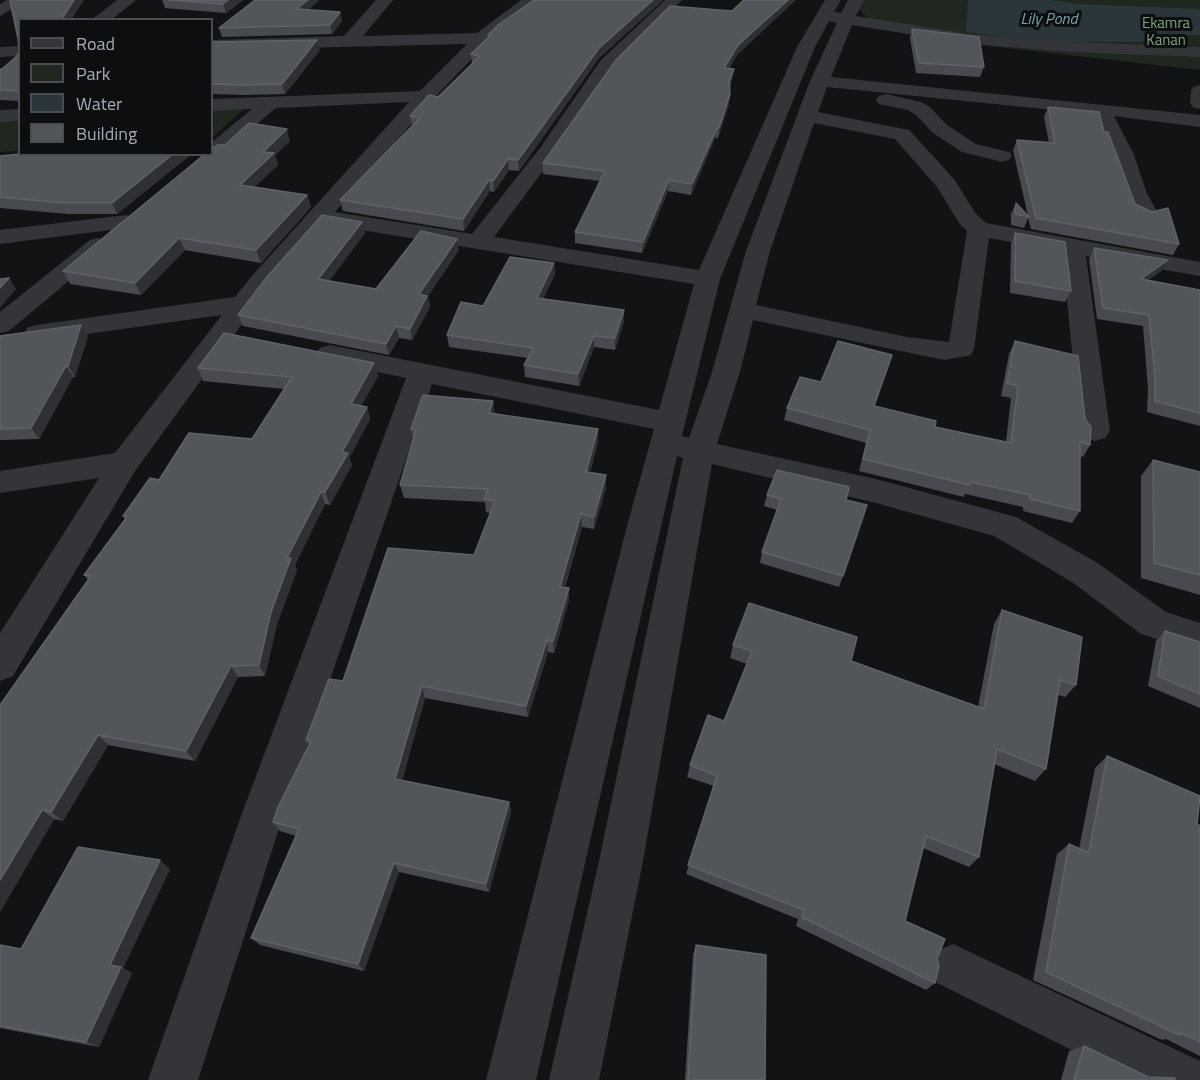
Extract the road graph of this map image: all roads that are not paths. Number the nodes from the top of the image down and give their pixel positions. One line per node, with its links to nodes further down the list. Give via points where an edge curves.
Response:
1 (19, 0): 8 (street)
2 (128, 0): 9 (street)
3 (385, 0): 11 (street)
4 (531, 0): 6 (street)
5 (674, 0): 34 (street, via 607,64)
6 (511, 8): 10 (street)
7 (840, 9): 13 (street, via 970,39); 18 (street, via 830,53); 37 (street, via 806,47)
8 (0, 11)
9 (102, 18)
10 (482, 38): 11 (street); 17 (street)
11 (349, 41): 12 (street)
12 (213, 45)
13 (1200, 52)
14 (18, 53): 15 (street)
15 (3, 59)
16 (1200, 91): 20 (street)
17 (425, 96): 19 (street); 30 (street)
18 (814, 96): 22 (street); 27 (street, via 914,106 969,148); 32 (street, via 902,134); 39 (street, via 758,251)
19 (272, 102): 21 (street); 26 (street)
20 (1200, 103)
21 (213, 105)
22 (1100, 109): 25 (street); 29 (street)
23 (18, 115): 24 (street)
24 (0, 116)
25 (1200, 121)
26 (213, 149)
27 (1002, 156)
28 (144, 207): 31 (street)
29 (1147, 213)
30 (318, 216): 34 (street); 38 (street)
31 (126, 222): 33 (street); 40 (street)
32 (979, 229): 35 (street); 39 (street, via 962,349 945,351 907,345)
33 (0, 237)
34 (478, 243): 37 (street)
35 (1073, 246): 36 (street); 46 (street)
36 (1200, 269)
37 (708, 279): 47 (street)
38 (243, 304): 41 (street); 42 (street)
39 (742, 310): 48 (street)
40 (0, 326)
41 (221, 333): 43 (street); 49 (street)
42 (0, 338)
43 (255, 340)
44 (299, 348): 45 (street)
45 (422, 373): 47 (street); 54 (street, via 262,816)
46 (1095, 431)
47 (667, 433): 48 (street); 55 (street)
48 (700, 449): 51 (street, via 1005,526 1084,572 1154,623); 56 (street, via 621,861)
49 (124, 463): 50 (street); 52 (street)
50 (0, 482)
51 (1200, 638)
52 (0, 665)
53 (953, 967): 57 (street)
54 (173, 1080)
55 (511, 1080)
56 (574, 1080)
57 (1186, 1080)

